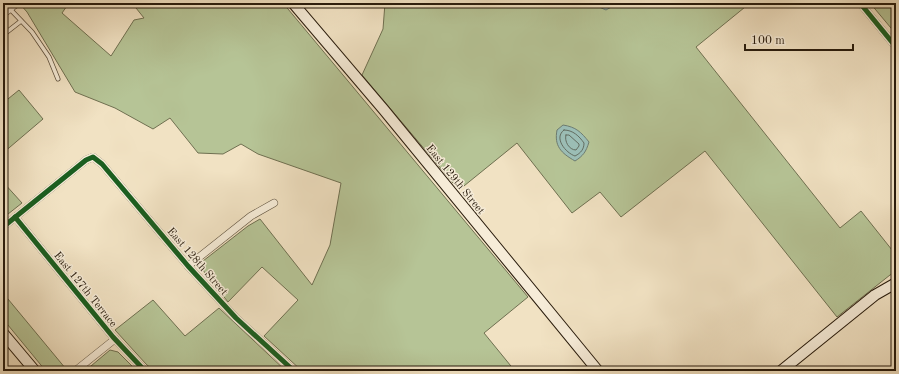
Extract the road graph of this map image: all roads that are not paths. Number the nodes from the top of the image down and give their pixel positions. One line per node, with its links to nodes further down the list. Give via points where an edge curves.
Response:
1 (17, 3): 4 (street)
2 (293, 3): 21 (main road, East 129th Street)
3 (860, 3): 8 (street)
4 (10, 8): 5 (street); 6 (lane)
5 (3, 14)
6 (21, 21): 7 (lane); 9 (lane, via 49,57)
7 (3, 35)
8 (896, 47)
9 (58, 78)
10 (274, 203): 13 (street, via 251,216)
11 (15, 217): 12 (street); 13 (street, East 128th Street, via 93,157 102,164); 16 (street, East 127th Terrace)
12 (3, 227)
13 (188, 266): 20 (street, East 128th Street, via 236,318)
14 (896, 283): 22 (main road, via 876,295)
15 (3, 333): 17 (main road)
16 (115, 339): 18 (street); 19 (street, East 127th Terrace)
17 (35, 371)
18 (75, 371)
19 (145, 371)
20 (294, 371)
21 (598, 371)
22 (781, 371)

